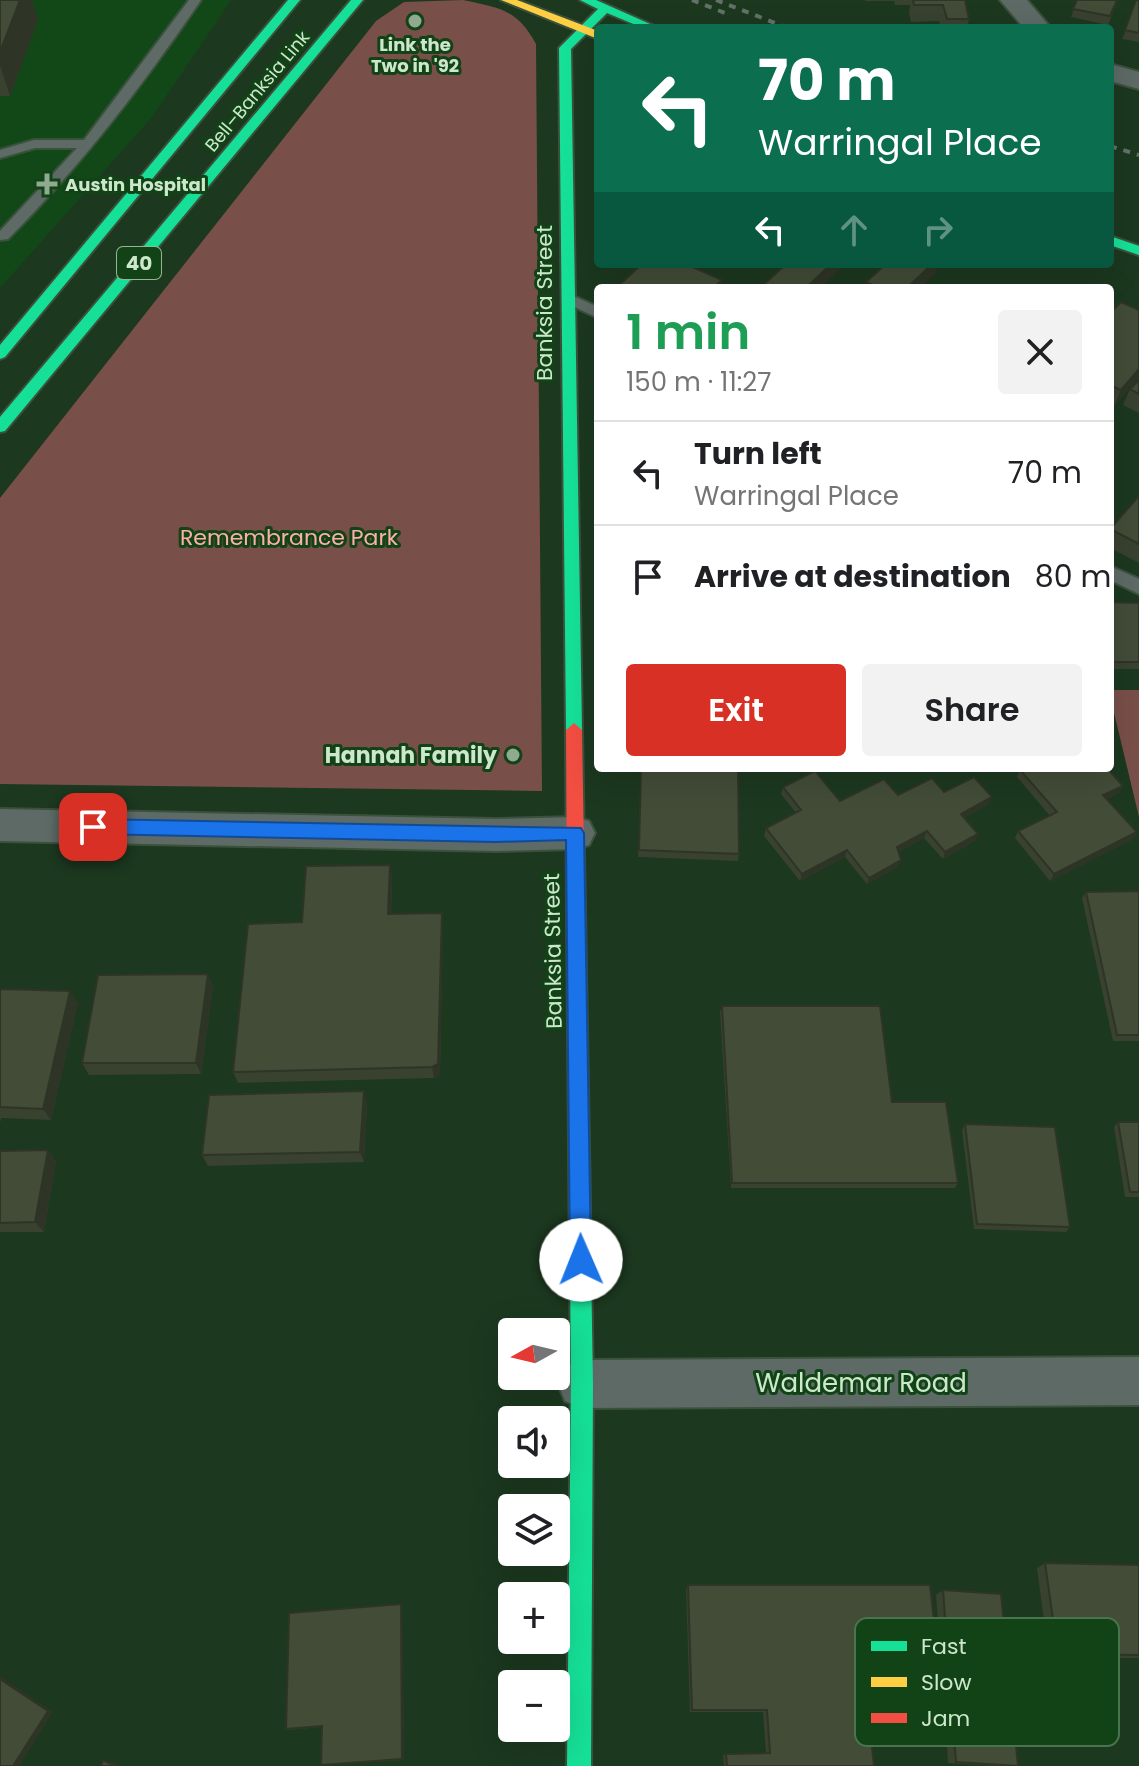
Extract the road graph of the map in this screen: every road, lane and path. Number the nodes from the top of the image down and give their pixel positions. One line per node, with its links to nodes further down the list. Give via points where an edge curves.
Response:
1 (195, 0): 14 (lane)
2 (294, 0): 21 (main road, Bell–Banksia Link / 40)
3 (357, 0): 22 (main road, Bell–Banksia Link / 40)
4 (507, 0): 11 (main road)
5 (586, 0): 7 (main road)
6 (1013, 0): 10 (street)
7 (605, 9): 8 (main road, Banksia Street); 9 (main road)
8 (597, 24)
9 (643, 24)
10 (1034, 24)
11 (592, 32): 19 (main road, Banksia Street, via 565,48)
12 (1114, 73): 13 (street)
13 (1139, 81)
14 (87, 144): 15 (lane, via 34,144); 16 (lane)
15 (0, 154)
16 (3, 236)
17 (1114, 242): 18 (main road)
18 (1139, 251)
19 (567, 298): 20 (lane); 26 (main road, Banksia Street)
20 (594, 311)
21 (0, 354)
22 (0, 427)
23 (1114, 574): 24 (lane)
24 (1139, 587)
25 (0, 825): 26 (street)
26 (575, 833): 28 (main road, Banksia Street)
27 (1139, 1381): 28 (street, Waldemar Road)
28 (582, 1384): 29 (main road, Banksia Street)
29 (579, 1766)

